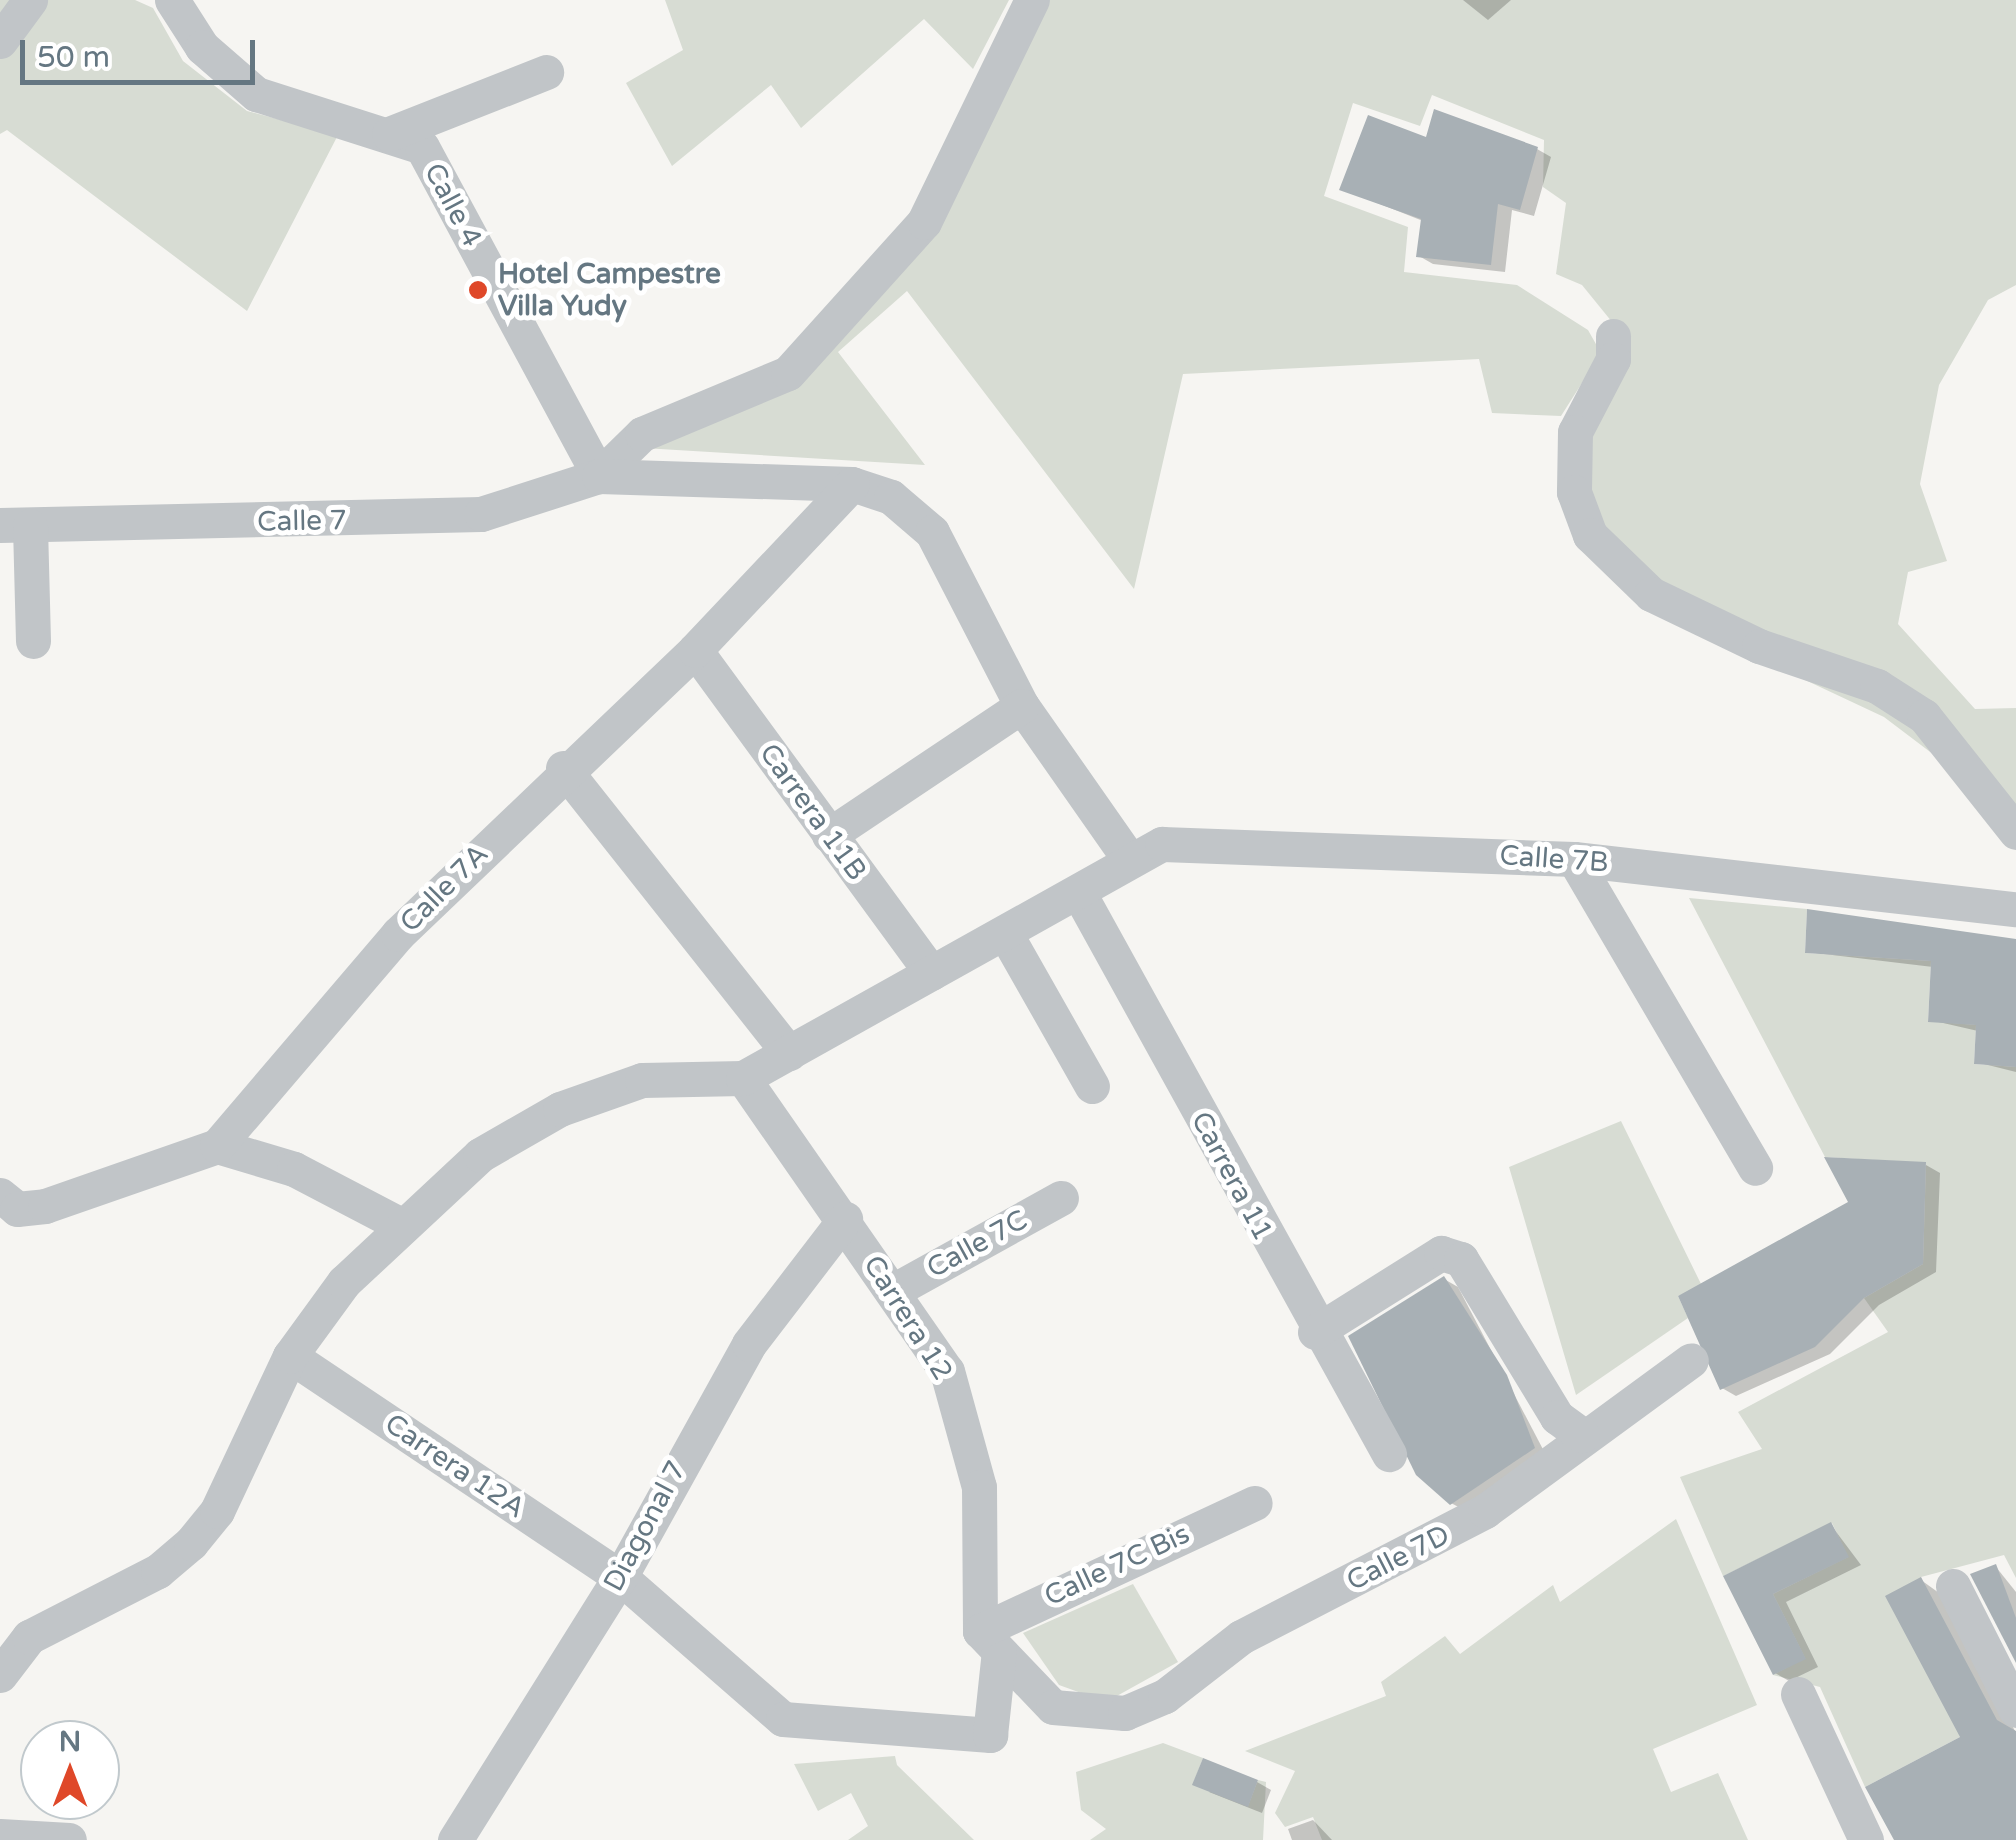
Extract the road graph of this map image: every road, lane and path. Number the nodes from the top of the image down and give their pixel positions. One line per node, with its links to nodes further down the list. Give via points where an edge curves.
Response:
1 (30, 0): 4 (street)
2 (172, 0): 6 (street, Calle 4, via 202,47 256,94)
3 (1032, 0): 8 (street, via 924,222 788,373 642,434)
4 (0, 42)
5 (546, 72): 6 (street)
6 (388, 134): 8 (street, Calle 4, via 422,147)
7 (1613, 336): 15 (street, via 1613,359 1575,432 1574,492 1590,535 1652,594 1759,646 1877,686 1924,716)
8 (599, 476): 9 (street); 10 (street, Calle 7, via 480,514)
9 (852, 484): 12 (street, Calle 7A); 13 (street, via 891,497 932,532)
10 (15, 526): 11 (street)
11 (33, 641)
12 (695, 650): 14 (street, Calle 7A); 16 (street, Carrera 11B)
13 (1022, 706): 16 (street); 17 (street)
14 (563, 768): 24 (street); 27 (street, Calle 7A, via 398,934)
15 (2016, 832)
16 (830, 835): 23 (street, Carrera 11B)
17 (1128, 859): 18 (street, Calle 7B, via 1199,839); 20 (street)
18 (1574, 859): 21 (street, Calle 7B); 28 (street)
19 (2016, 880): 21 (street, Calle 7B)
20 (1080, 894): 22 (street); 34 (street, Carrera 11)
21 (1999, 907)
22 (1005, 933): 23 (street); 26 (street)
23 (931, 973): 24 (street)
24 (788, 1053): 25 (street)
25 (743, 1078): 31 (street, Carrera 12); 32 (street, via 642,1080 560,1109 480,1155)
26 (1092, 1086)
27 (216, 1146): 29 (street, via 45,1206 17,1209); 32 (street, via 294,1168)
28 (1755, 1168)
29 (0, 1195)
30 (1061, 1198): 33 (street, Calle 7C)
31 (845, 1219): 33 (street, Carrera 12); 40 (street, Diagonal 7, via 750,1344)
32 (403, 1226): 35 (street, via 344,1282)
33 (893, 1291): 42 (street, Carrera 12, via 947,1371 970,1445)
34 (1315, 1332): 37 (street, via 1441,1254 1461,1259 1557,1417); 38 (street, Carrera 11)
35 (290, 1356): 40 (street, Carrera 12A); 43 (street, via 216,1511 191,1543 158,1571 29,1637)
36 (1691, 1360): 37 (street, Calle 7D)
37 (1582, 1435): 42 (street, Calle 7D, via 1485,1511 1241,1637 1165,1696 1087,1716 1053,1707)
38 (1390, 1454)
39 (1255, 1504): 42 (street, Calle 7C Bis)
40 (620, 1578): 42 (street, Carrera 12, via 783,1718 990,1735); 48 (street, Diagonal 7)
41 (1952, 1586): 45 (street)
42 (990, 1641)
43 (0, 1675)
44 (1798, 1694): 49 (street)
45 (2016, 1710)
46 (0, 1836): 47 (street)
47 (69, 1840)
48 (456, 1840)
49 (1866, 1840)

